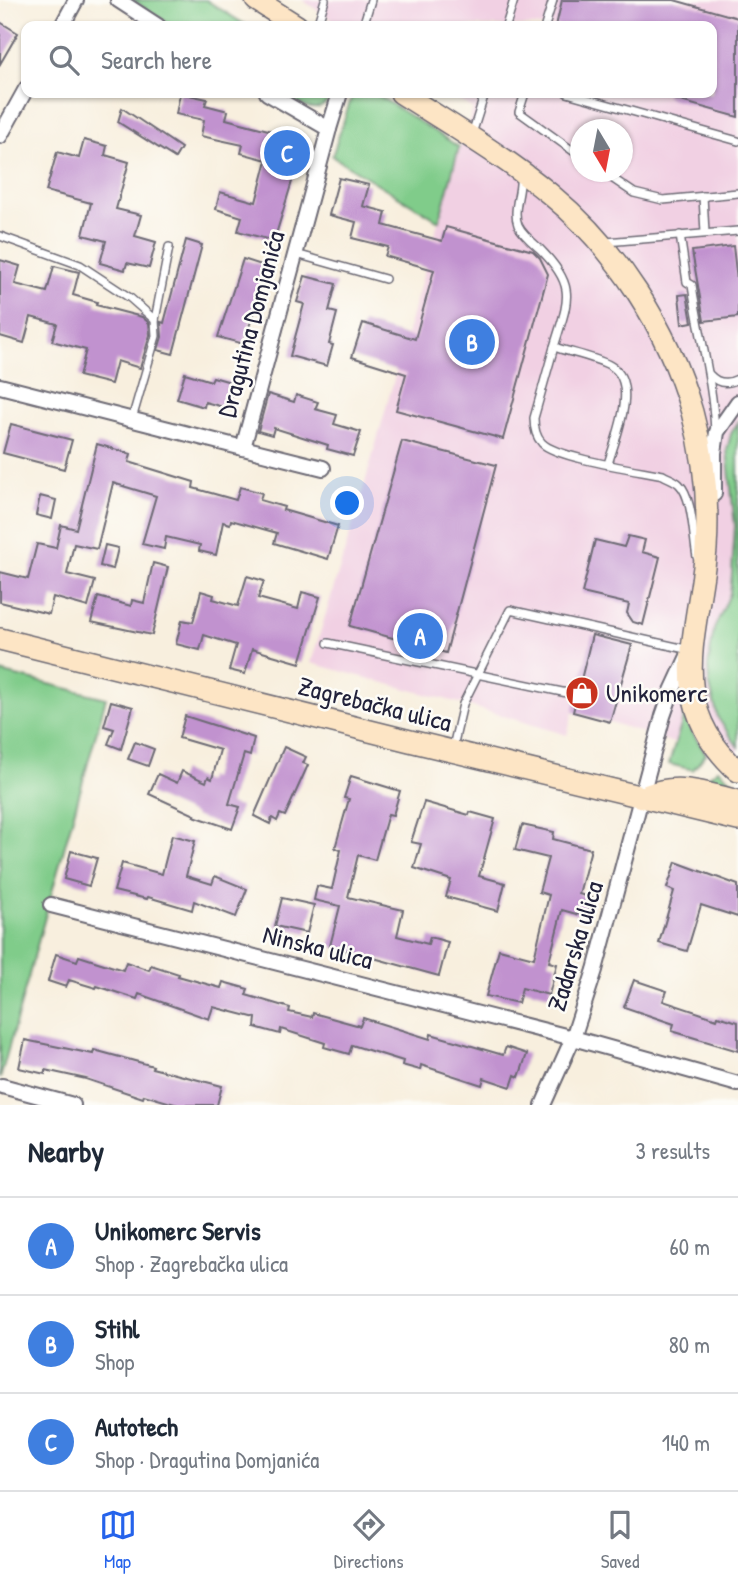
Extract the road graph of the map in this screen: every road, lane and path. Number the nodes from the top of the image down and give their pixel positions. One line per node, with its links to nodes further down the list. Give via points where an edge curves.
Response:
1 (76, 0): 8 (street)
2 (118, 0): 9 (street)
3 (256, 0): 10 (main road)
4 (325, 0): 11 (lane)
5 (371, 0): 12 (lane)
6 (514, 0): 13 (lane)
7 (554, 0): 14 (lane)
8 (65, 21)
9 (150, 21)
10 (289, 21)
11 (319, 21)
12 (365, 21)
13 (508, 21)
14 (547, 21)
15 (21, 98): 23 (street)
16 (275, 98): 22 (street)
17 (338, 98): 22 (street, Dragutina Domjanića)
18 (409, 98): 24 (main road)
19 (483, 98): 24 (lane)
20 (523, 98): 26 (lane, via 519,112)
21 (585, 98): 25 (lane)
22 (328, 129): 37 (street, Dragutina Domjanića)
23 (0, 136)
24 (470, 138): 27 (main road)
25 (738, 141)
26 (570, 149)
27 (519, 171): 35 (main road); 40 (lane, via 518,225 565,280 567,302)
28 (618, 182): 30 (lane, via 634,193 663,200)
29 (738, 193): 30 (lane)
30 (703, 196): 32 (lane)
31 (738, 231): 32 (lane)
32 (705, 233): 33 (lane)
33 (680, 235): 35 (lane); 41 (lane)
34 (0, 236): 39 (lane, via 80,265)
35 (599, 241): 50 (main road, via 645,305 672,358 700,451)
36 (169, 247): 39 (lane)
37 (296, 254): 38 (lane); 47 (street, Dragutina Domjanića)
38 (385, 279)
39 (155, 320): 45 (lane, via 156,336)
40 (554, 347): 48 (lane, via 608,365 622,378 625,398); 48 (lane, via 534,418 537,436 557,452)
41 (710, 374): 42 (lane, via 723,383); 46 (lane)
42 (738, 379)
43 (0, 386): 45 (street, Dragutina Domjanića)
44 (738, 402): 46 (street, via 721,423)
45 (132, 419): 47 (street, Dragutina Domjanića)
46 (715, 442): 50 (street)
47 (243, 448): 49 (street)
48 (608, 464): 51 (lane, via 678,482 688,503)
49 (323, 468)
50 (707, 529): 51 (main road)
51 (702, 581): 54 (main road)
52 (0, 639): 57 (main road, Zagrebačka ulica)
53 (328, 643): 55 (lane)
54 (691, 650): 55 (lane, via 510,610); 58 (main road, via 697,711 713,744); 59 (street, Zadarska ulica, via 667,705)
55 (478, 674): 56 (lane); 57 (lane, via 463,704)
56 (567, 693)
57 (452, 751): 59 (main road, Zagrebačka ulica)
58 (738, 771)
59 (643, 797): 60 (main road, via 688,789); 61 (main road, Zagrebačka ulica); 63 (street, Zadarska ulica)
60 (738, 801)
61 (738, 820)
62 (51, 905): 63 (street, Ninska ulica)
63 (573, 1038): 64 (street, Ninska ulica); 67 (street, Zadarska ulica)
64 (738, 1084)
65 (2, 1086): 66 (street)
66 (73, 1105)
67 (543, 1105)

